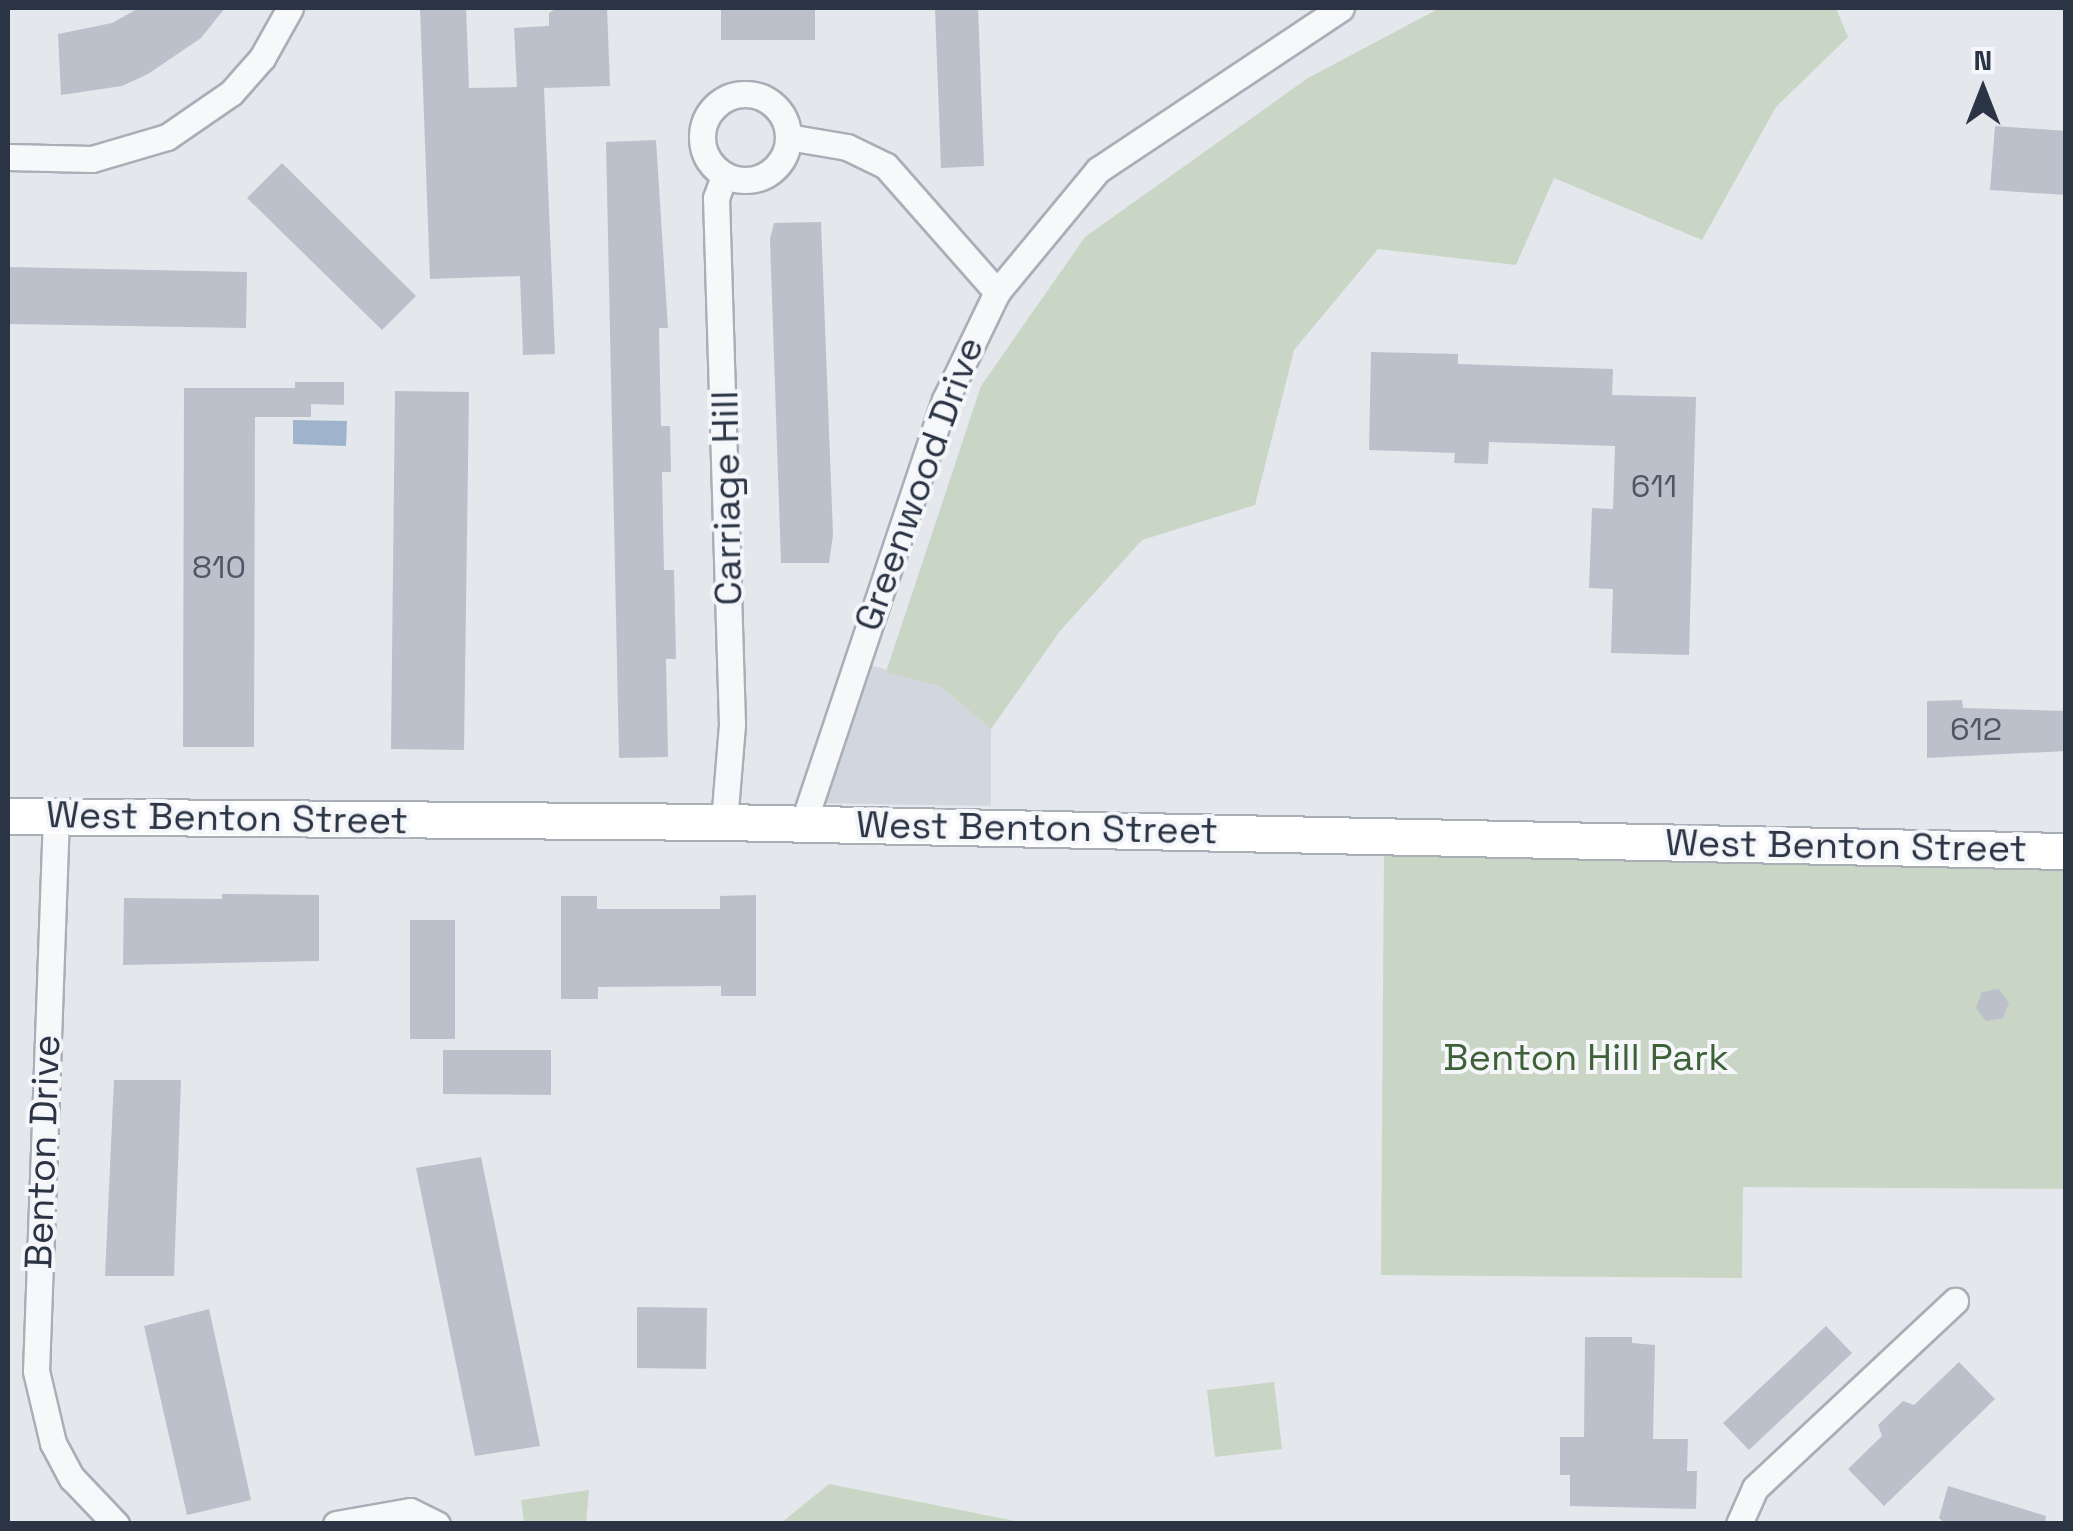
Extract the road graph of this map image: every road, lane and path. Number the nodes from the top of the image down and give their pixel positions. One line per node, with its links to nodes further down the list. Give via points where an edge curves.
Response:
1 (290, 8): 4 (street, via 262,58 232,92 167,137 92,160)
2 (1341, 8): 6 (street, Greenwood Drive, via 1098,170)
3 (788, 137): 5 (street, via 785,154 765,176); 5 (street, via 782,115 760,97 745,94 716,105 701,138 704,153); 6 (street, via 848,147 886,166)
4 (8, 157)
5 (724, 176): 9 (street, Carriage Hill, via 716,198 732,724)
6 (997, 292): 10 (street, Greenwood Drive, via 945,400)
7 (8, 816): 8 (street, West Benton Street)
8 (56, 816): 9 (street, West Benton Street); 13 (street, Benton Drive, via 36,1371 53,1443 72,1478)
9 (724, 822): 10 (street, West Benton Street)
10 (804, 824): 11 (street, West Benton Street)
11 (2066, 851)
12 (1955, 1301): 16 (street, via 1755,1488)
13 (116, 1524)
14 (336, 1524): 15 (street, via 410,1512)
15 (437, 1524)
16 (1740, 1524)

